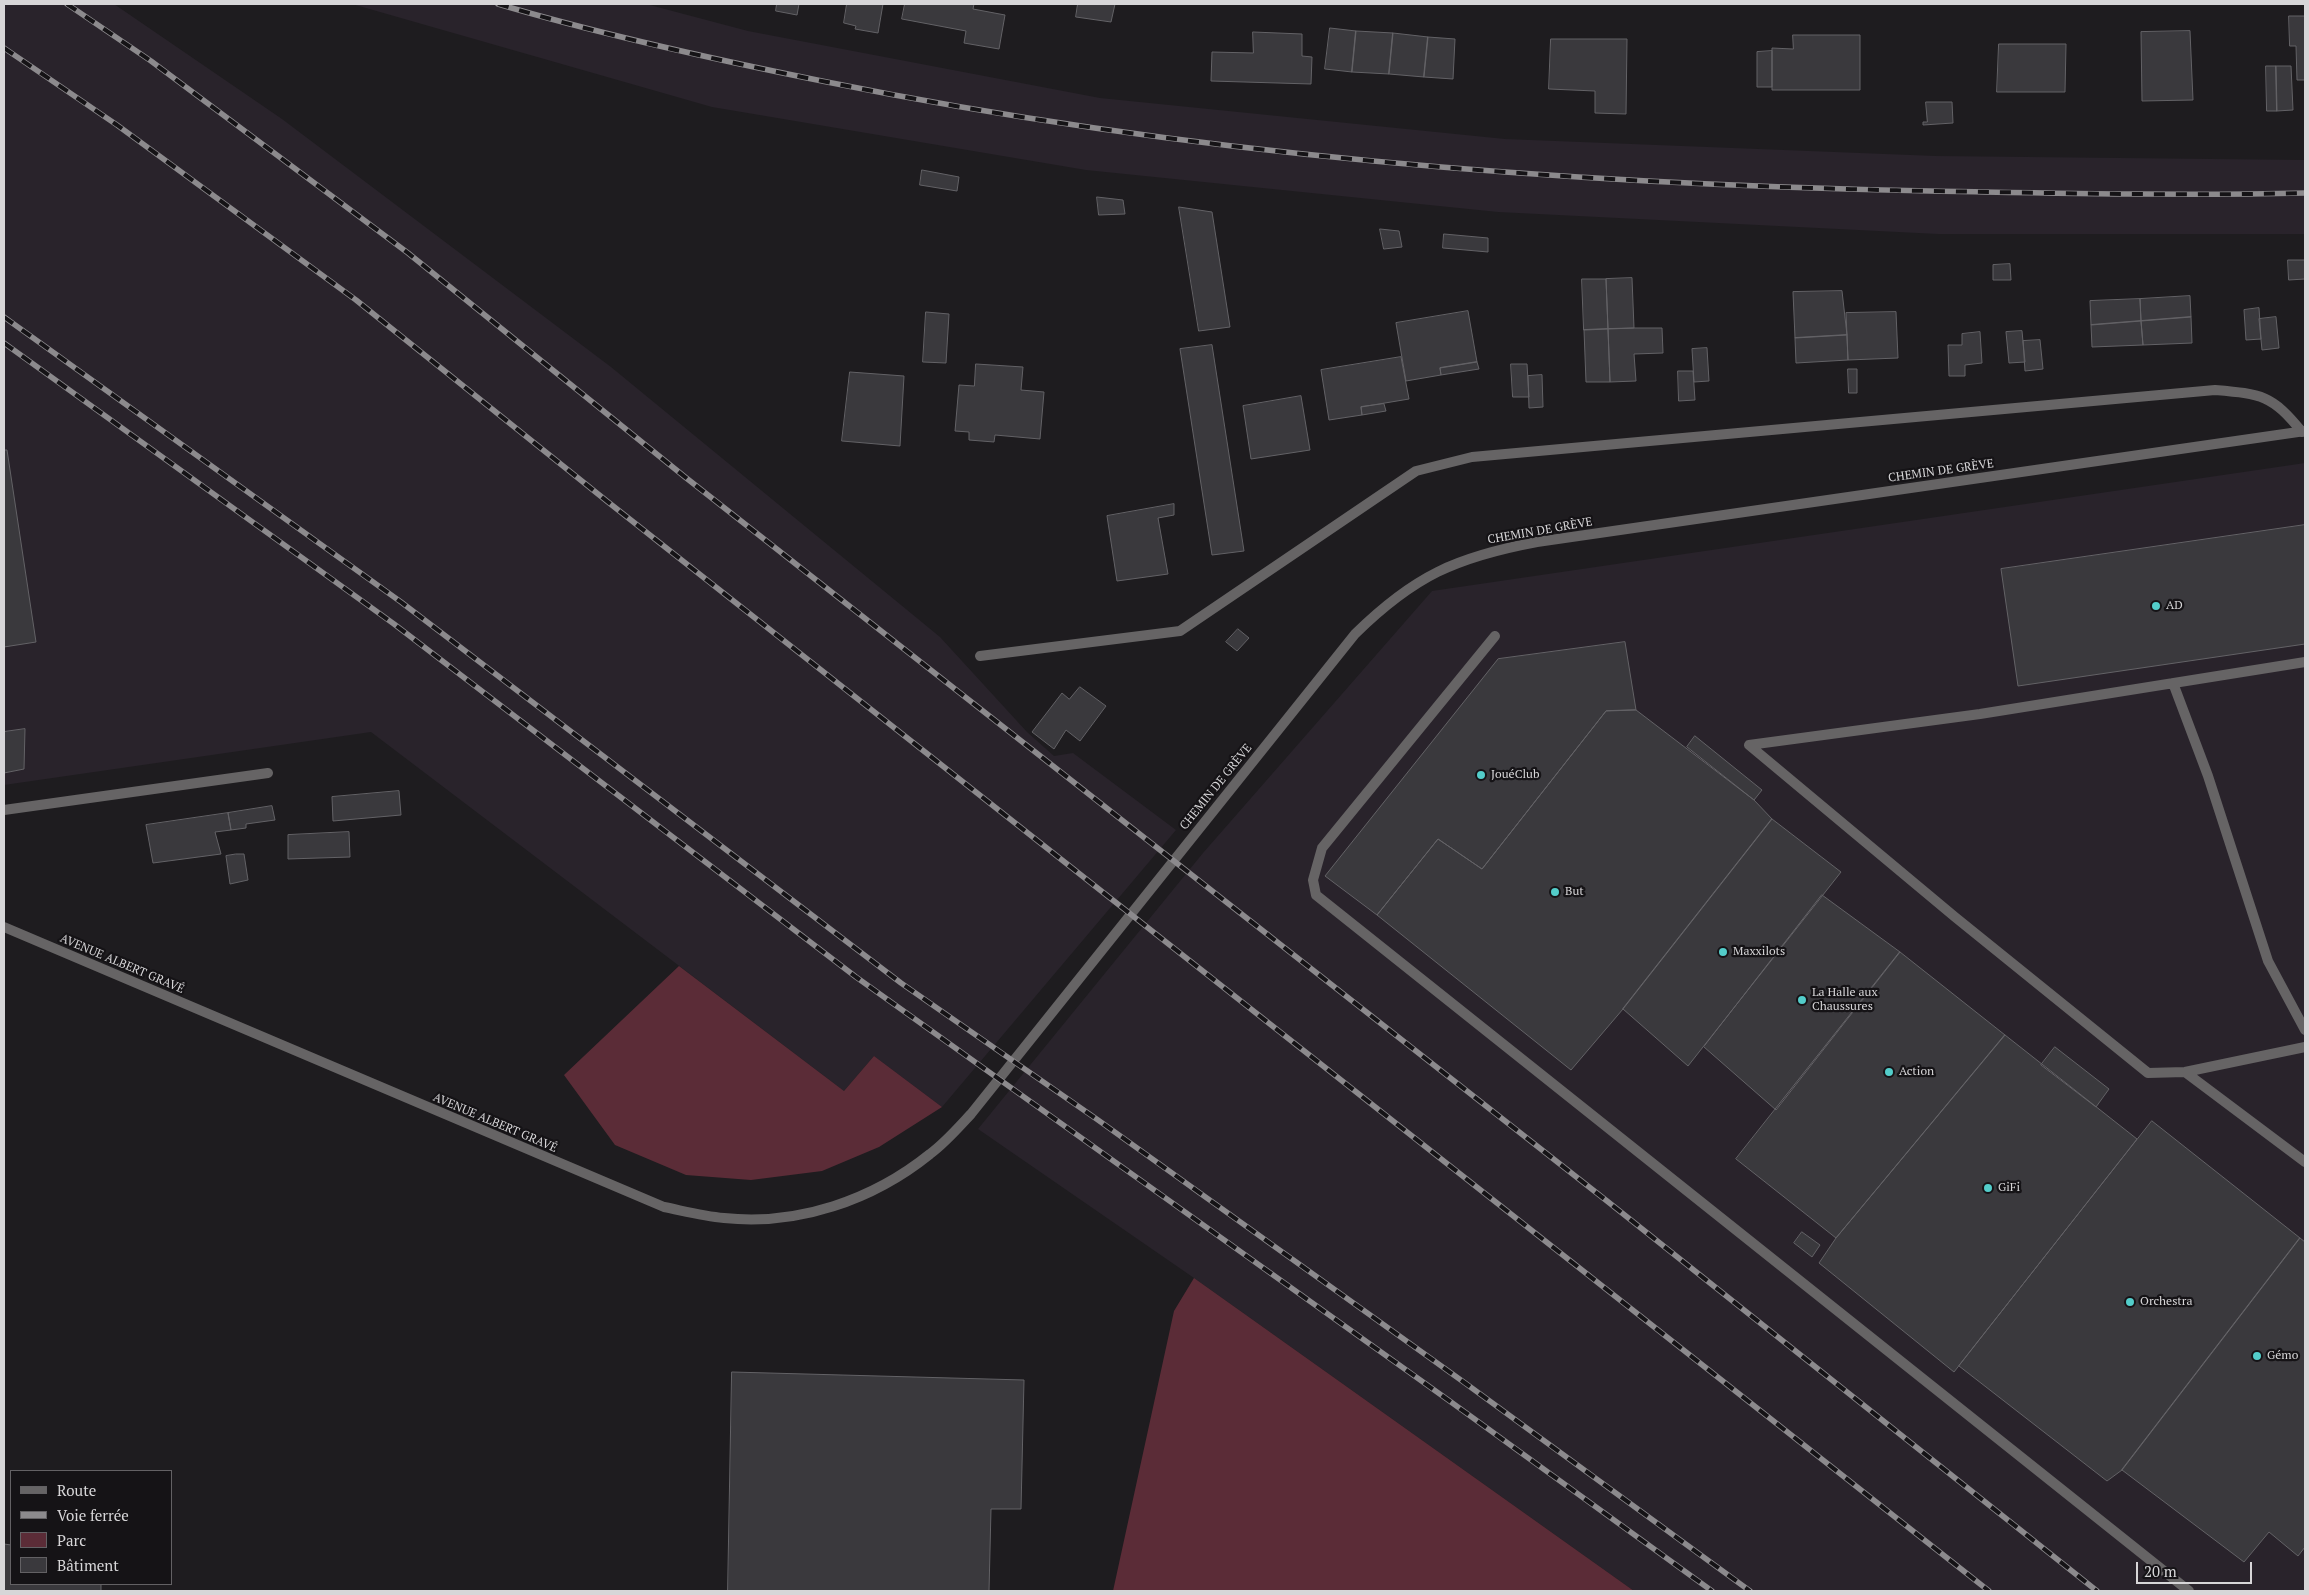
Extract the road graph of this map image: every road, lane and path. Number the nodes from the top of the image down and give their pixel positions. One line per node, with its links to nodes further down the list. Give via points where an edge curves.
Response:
1 (2304, 431): 3 (street, CHEMIN DE GRÈVE, via 2269,398 2216,390 1472,457 1416,471 1180,631); 12 (street, CHEMIN DE GRÈVE, via 1537,542 1493,550 1448,566 1412,585 1381,608 1355,634)
2 (1495, 636): 14 (street, via 1322,848 1313,880 1316,894)
3 (980, 656)
4 (2305, 662): 5 (street)
5 (2173, 683): 9 (street, via 2208,776 2268,961); 11 (street, via 1980,714 1748,745 2148,1073)
6 (268, 773): 7 (street)
7 (4, 810)
8 (4, 927): 12 (street, AVENUE ALBERT GRAVÉ, via 628,1193 664,1207 704,1216 763,1219 834,1207 885,1186 908,1171 932,1153)
9 (2305, 1030)
10 (2305, 1047): 11 (street)
11 (2185, 1072): 13 (street)
12 (971, 1114)
13 (2305, 1162)
14 (2189, 1591)

